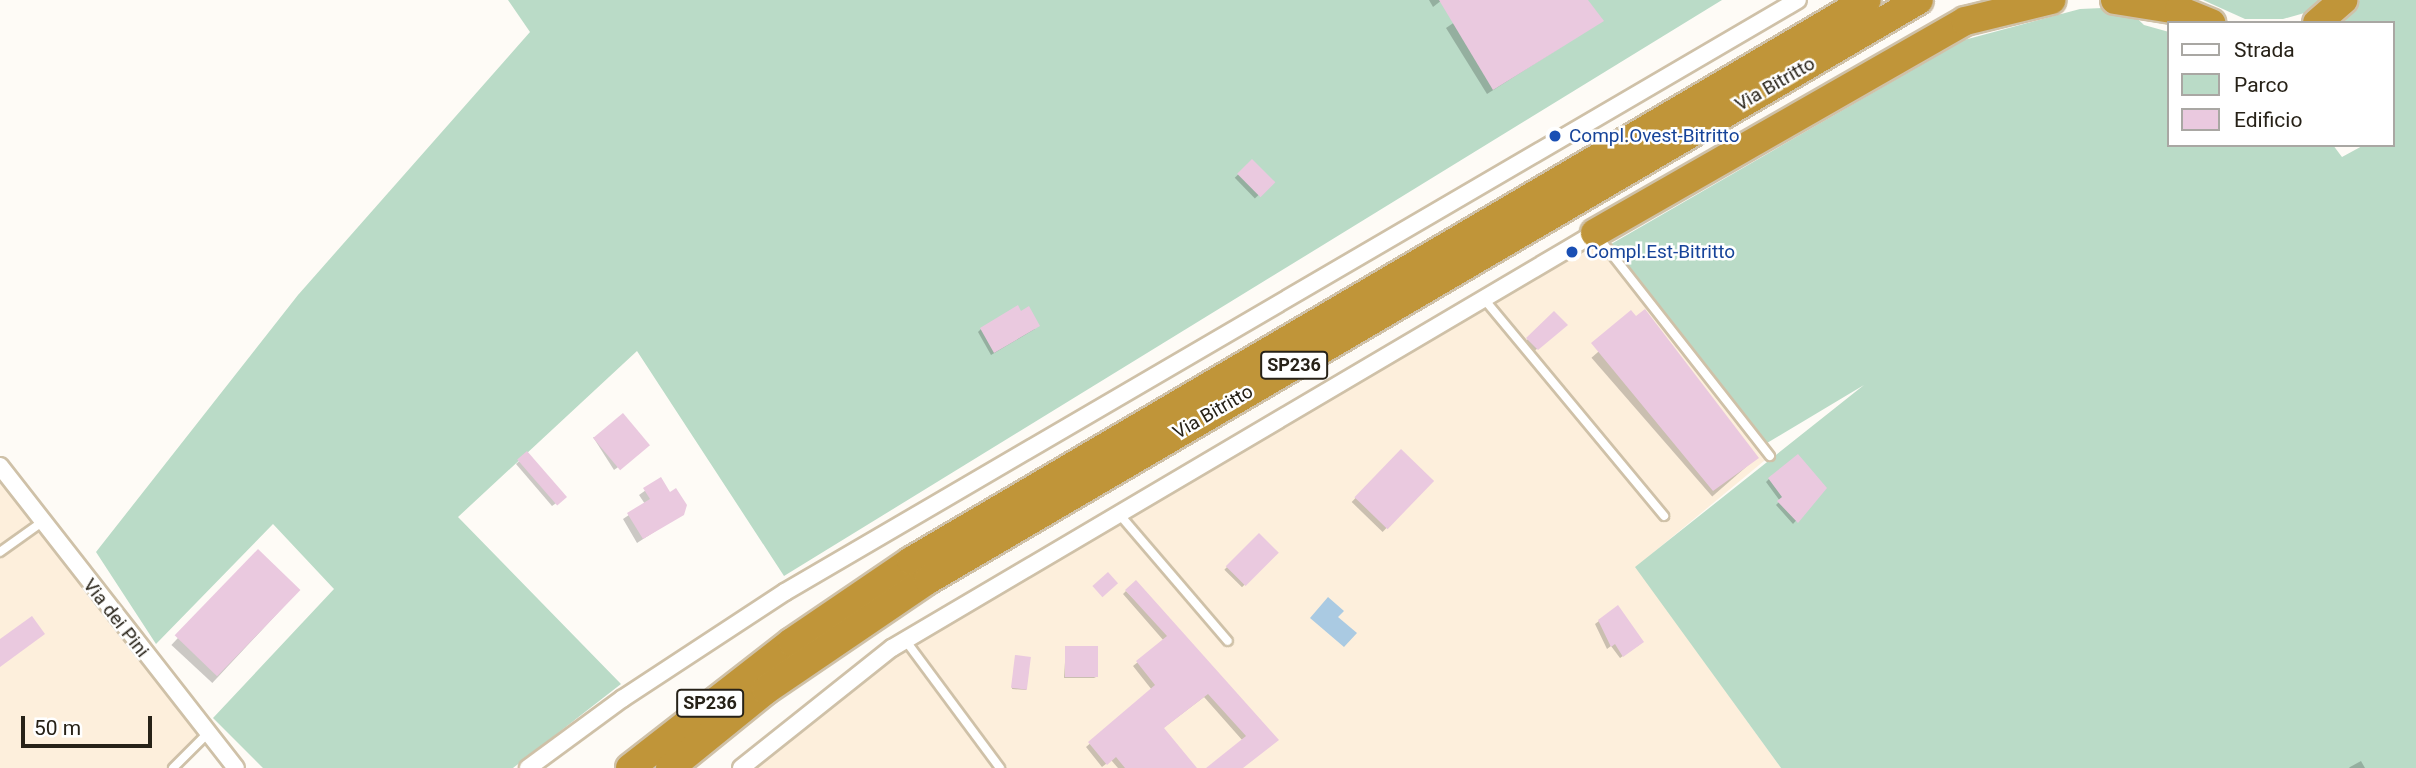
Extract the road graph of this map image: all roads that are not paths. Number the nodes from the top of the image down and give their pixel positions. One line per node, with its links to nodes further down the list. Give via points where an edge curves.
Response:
1 (1798, 0): 24 (street, via 785,592 622,699)
2 (1867, 0): 19 (highway, Via Bitritto / SP236, via 911,561)
3 (1919, 0): 21 (highway, Via Bitritto / SP236, via 918,586 765,690)
4 (2051, 0): 9 (highway, via 1965,21)
5 (2115, 0): 7 (highway, via 2179,10)
6 (2343, 0): 8 (highway)
7 (2207, 21)
8 (2319, 21)
9 (1595, 233): 10 (street); 11 (lane)
10 (1484, 299): 13 (street); 14 (lane)
11 (1770, 456)
12 (0, 466): 15 (street, Via dei Pini)
13 (1119, 514): 17 (street); 18 (lane)
14 (1664, 516)
15 (42, 522): 16 (lane); 20 (street, Via dei Pini)
16 (0, 552)
17 (906, 640): 27 (street, via 789,726); 28 (lane)
18 (1228, 641)
19 (792, 642): 25 (highway, via 706,690); 26 (highway, Via Bitritto / SP236)
20 (206, 734): 22 (lane); 23 (street, Via dei Pini)
21 (677, 764)
22 (173, 768)
23 (236, 768)
24 (528, 768)
25 (609, 768)
26 (630, 768)
27 (741, 768)
28 (999, 768)

